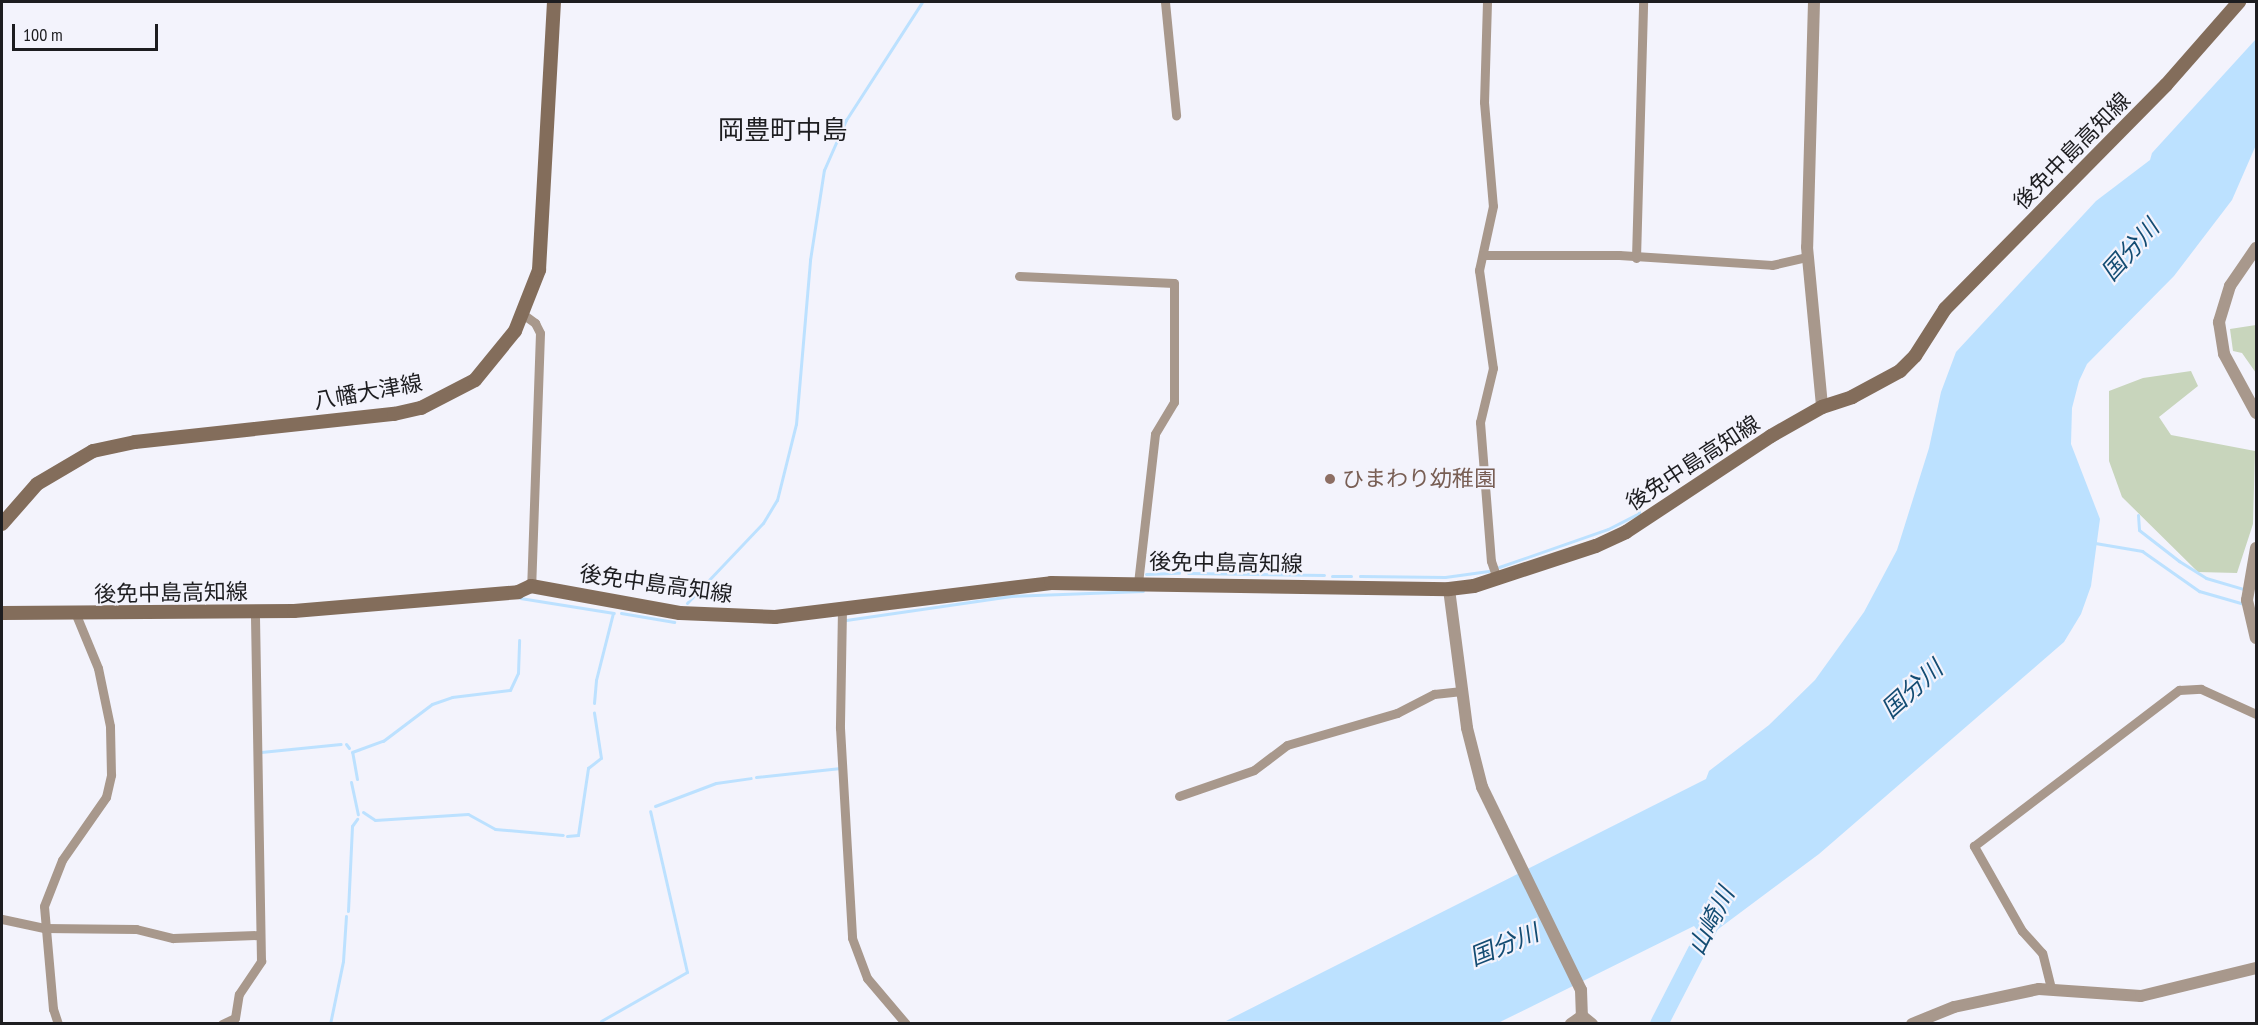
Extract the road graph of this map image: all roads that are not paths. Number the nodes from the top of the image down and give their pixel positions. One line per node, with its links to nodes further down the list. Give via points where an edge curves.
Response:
1 (554, 2): 13 (main road, 八幡大津線, via 539,270)
2 (1165, 2): 7 (street)
3 (1487, 2): 9 (street, via 1484,102 1493,206)
4 (1643, 2): 11 (street)
5 (1814, 2): 10 (street, via 1806,189)
6 (2239, 2): 14 (main road, 後免中島高知線, via 2166,85 1945,309 1909,364 1852,397)
7 (1176, 115)
8 (2256, 248): 15 (street, via 2230,286 2219,322 2224,354)
9 (1483, 255): 11 (street); 18 (street, via 1479,270 1493,368 1480,422 1480,448 1491,561)
10 (1808, 257): 11 (street, via 1772,265); 14 (street)
11 (1636, 258)
12 (1019, 276): 19 (street, via 1174,283 1174,402 1155,434)
13 (524, 315): 16 (main road, 八幡大津線, via 498,357 475,381 421,408 340,421 135,441 93,451 37,484); 20 (street, via 540,333)
14 (1822, 407): 18 (main road, 後免中島高知線, via 1626,532 1596,546)
15 (2256, 413)
16 (2, 524)
17 (2256, 548): 26 (street, via 2248,599)
18 (1497, 578): 21 (main road, 後免中島高知線)
19 (1138, 583): 21 (main road, 後免中島高知線); 22 (main road, 後免中島高知線, via 997,587)
20 (531, 586): 22 (main road, 後免中島高知線, via 670,612 722,617 784,616); 24 (main road, 後免中島高知線, via 518,592)
21 (1449, 589): 27 (street)
22 (842, 609): 38 (street, via 840,728 852,938 867,978)
23 (2, 613): 25 (main road, 後免中島高知線)
24 (255, 613): 25 (main road, 後免中島高知線); 32 (street)
25 (76, 615): 31 (street, via 98,668 110,726 111,775 98,812 52,881)
26 (2256, 638)
27 (1462, 691): 29 (street, via 1434,694 1404,710 1287,745 1254,770); 35 (street, via 1482,787 1583,1000)
28 (2256, 714): 34 (street, via 2207,691 2189,687 2179,690 1974,846 2022,931 2042,953)
29 (1179, 796)
30 (2, 919): 31 (street)
31 (44, 928): 32 (street, via 136,929 173,938); 36 (street)
32 (260, 935): 37 (street, via 260,963 241,991 235,1018)
33 (2256, 968): 34 (street, via 2149,996)
34 (2051, 988): 40 (street, via 1954,1007)
35 (1587, 1020): 39 (street)
36 (58, 1023)
37 (222, 1023)
38 (906, 1023)
39 (1571, 1023)
40 (1912, 1023)

